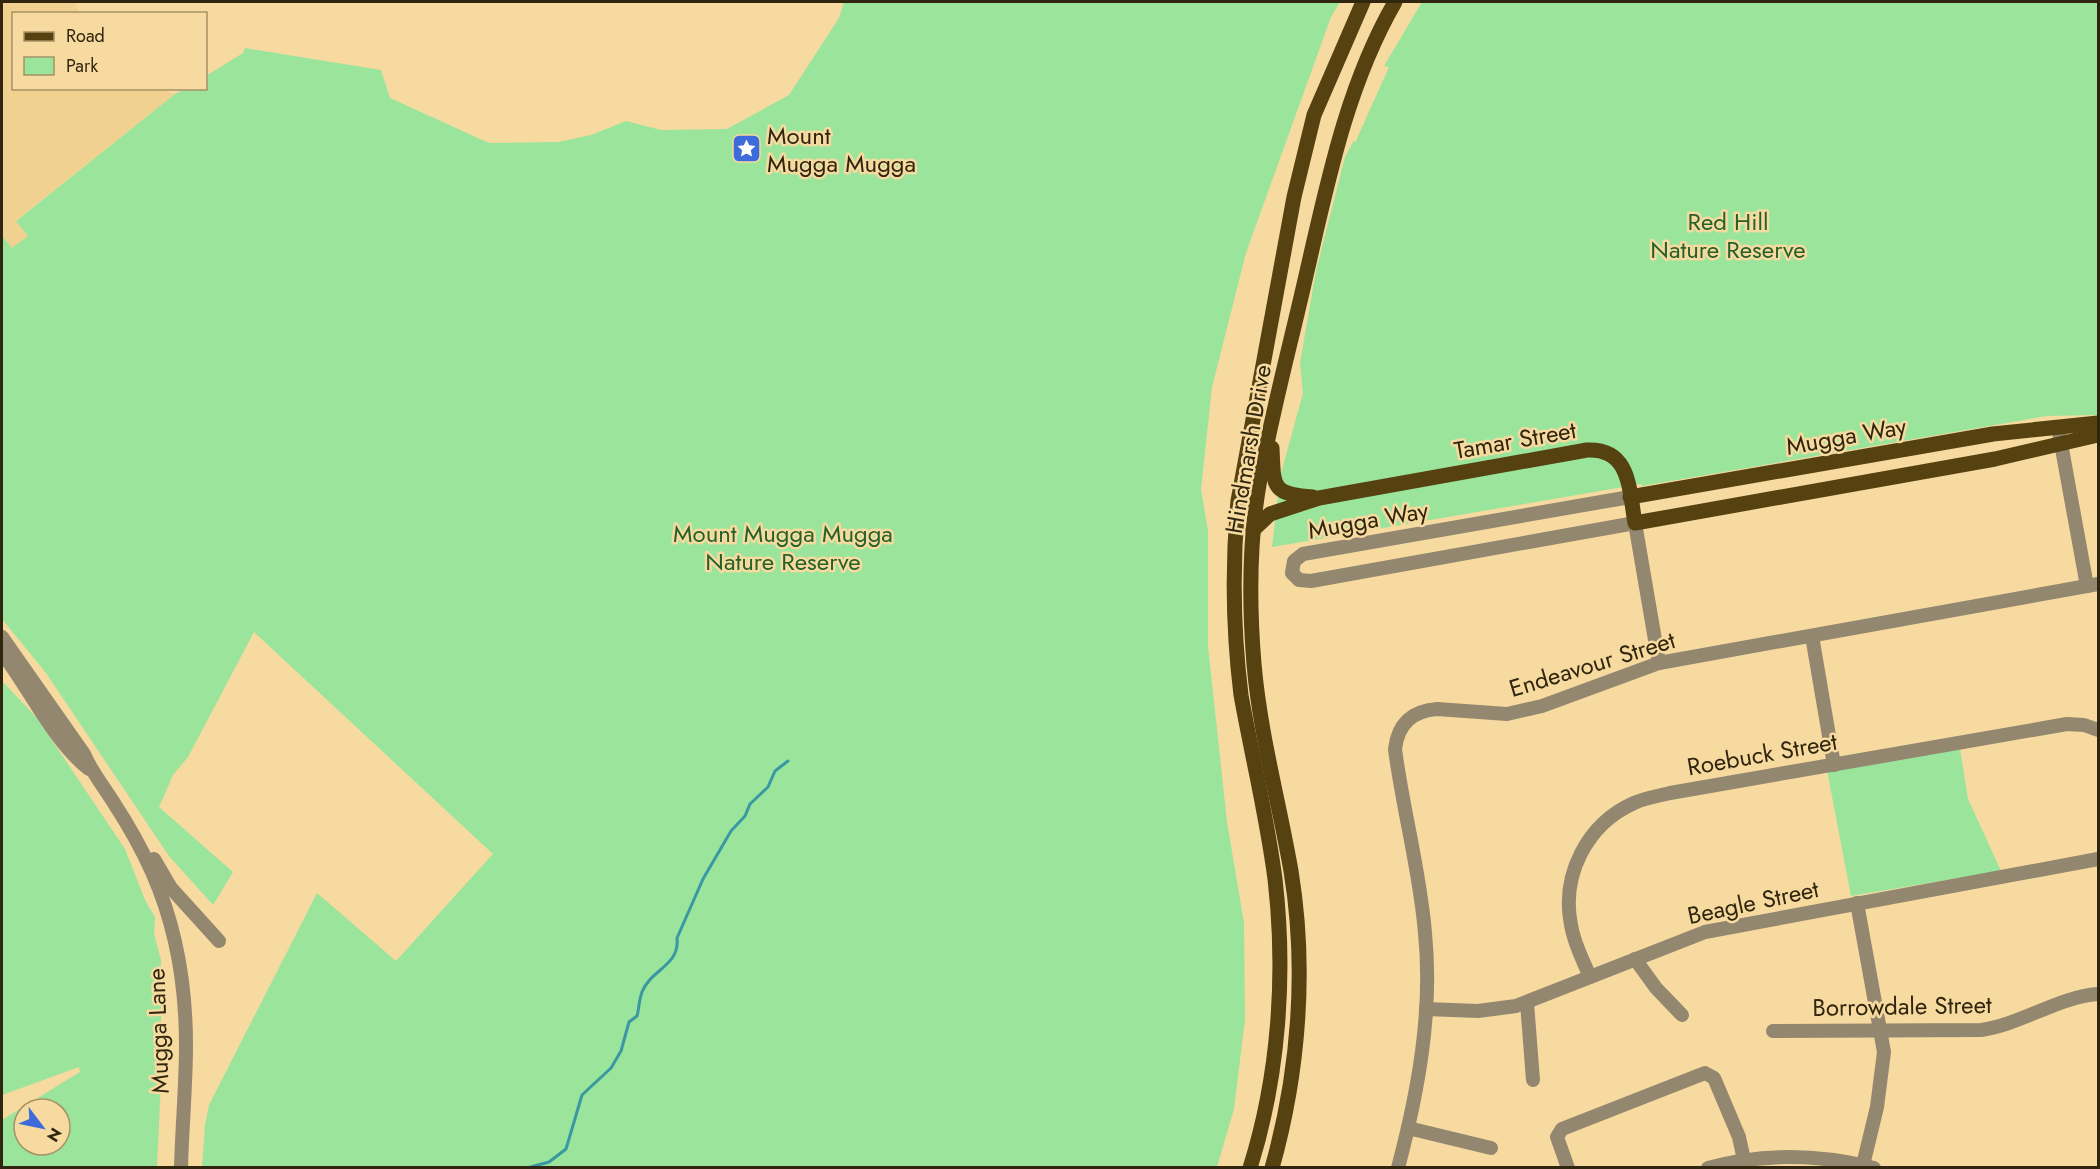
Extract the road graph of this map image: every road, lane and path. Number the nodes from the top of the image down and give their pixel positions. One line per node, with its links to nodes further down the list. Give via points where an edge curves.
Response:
1 (1362, 2): 39 (main road, Hindmarsh Drive, via 1314,115 1296,187 1238,501 1233,590 1237,665 1275,878 1280,958 1270,1080)
2 (1395, 2): 5 (main road, Hindmarsh Drive, via 1365,62 1338,139)
3 (2098, 423): 4 (main road, Mugga Way)
4 (2058, 427): 7 (street); 8 (main road, Mugga Way, via 1993,434)
5 (1271, 429): 9 (main road, Tamar Street, via 1277,487 1290,495); 11 (main road, Hindmarsh Drive)
6 (2098, 435): 7 (main road, Mugga Way)
7 (2061, 444): 10 (main road, Mugga Way); 12 (street)
8 (1630, 497): 9 (main road, Tamar Street, via 1626,474 1619,462 1610,454 1595,450); 10 (main road, Tamar Street); 10 (street, Mugga Way, via 1304,554 1294,561 1292,573 1299,580 1311,581)
9 (1318, 498): 11 (main road, Tamar Street, via 1270,513)
10 (1635, 523): 16 (street, Tamar Street)
11 (1253, 530): 40 (main road, Hindmarsh Drive, via 1251,606 1257,687 1292,880 1299,957 1294,1066)
12 (2093, 585): 13 (street, Endeavour Street)
13 (1812, 636): 16 (street, Endeavour Street); 18 (street)
14 (2, 637): 19 (street, Mugga Lane, via 84,754)
15 (2, 653): 19 (street, Mugga Lane, via 77,760)
16 (1659, 663): 28 (street, Endeavour Street, via 1542,706 1507,714 1427,710 1411,716 1399,731 1395,749 1398,774 1425,933)
17 (2098, 730): 18 (street, Roebuck Street, via 2067,724)
18 (1834, 765): 25 (street, Roebuck Street, via 1670,793 1632,804 1605,822 1581,852 1569,897 1571,927)
19 (91, 771): 20 (street, Mugga Lane)
20 (127, 824): 23 (street, via 151,853 171,888); 38 (street, Mugga Lane, via 162,897 180,970 186,1046)
21 (2098, 860): 22 (street, Beagle Street)
22 (1857, 903): 24 (street, Beagle Street, via 1705,932); 30 (street)
23 (219, 941)
24 (1635, 959): 25 (street, Beagle Street); 29 (street)
25 (1590, 977): 27 (street, Beagle Street)
26 (2098, 994): 30 (street, Borrowdale Street, via 1997,1028)
27 (1527, 1003): 28 (street, Beagle Street, via 1489,1011); 32 (street)
28 (1426, 1009): 33 (street, Endeavour Street)
29 (1682, 1015)
30 (1881, 1031): 31 (street, Borrowdale Street); 37 (street, via 1884,1052)
31 (1773, 1032)
32 (1533, 1080)
33 (1408, 1128): 34 (street); 41 (street, Endeavour Street)
34 (1491, 1148)
35 (1818, 1162): 36 (street, via 1773,1157); 37 (street)
36 (1739, 1163): 42 (street, via 1739,1137 1714,1078 1705,1073 1562,1129 1557,1137); 43 (street)
37 (1868, 1166)
38 (181, 1167)
39 (1250, 1167)
40 (1272, 1167)
41 (1398, 1167)
42 (1568, 1167)
43 (1708, 1167)

